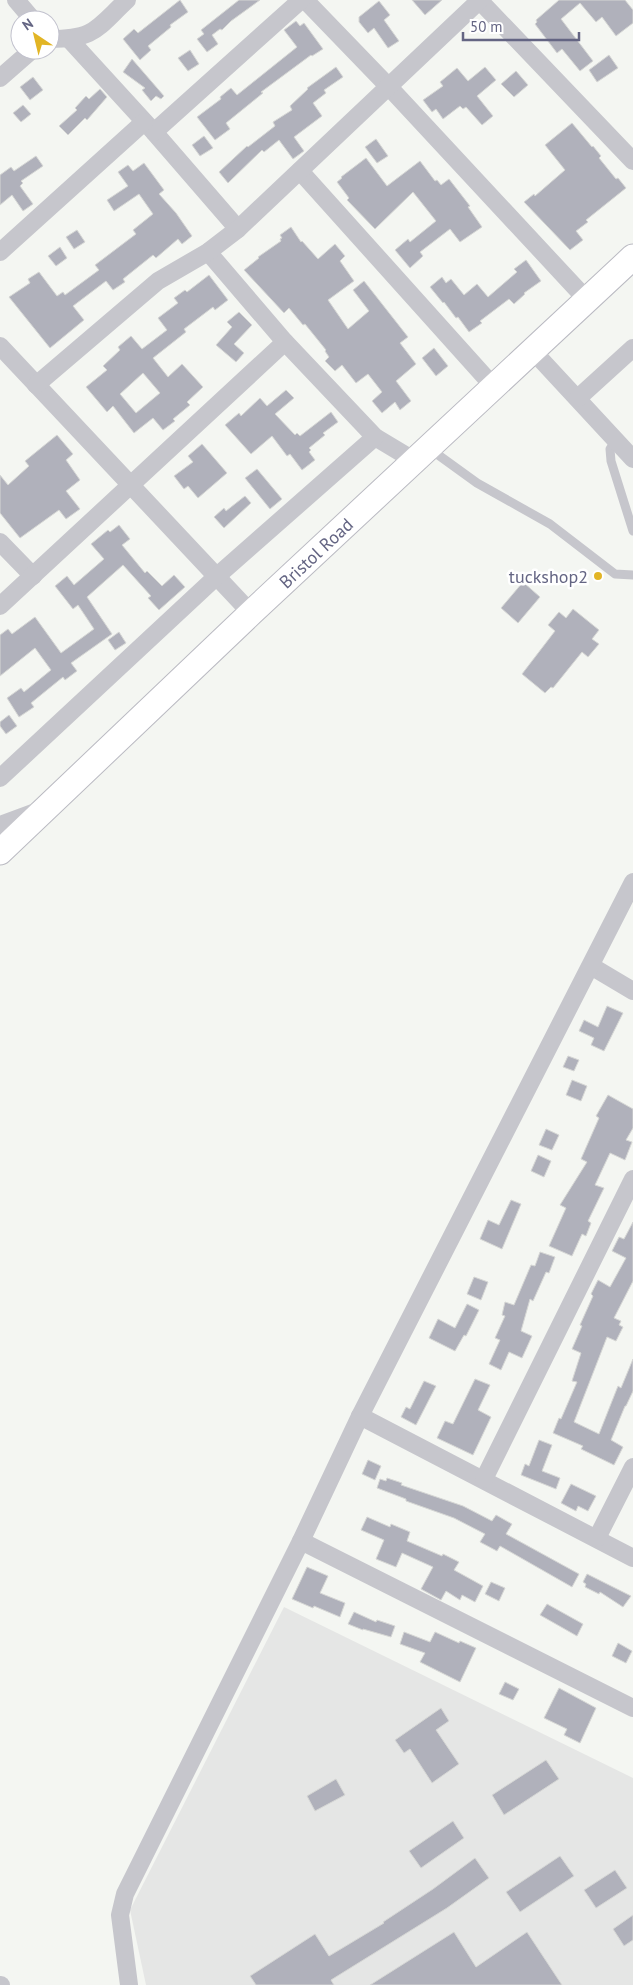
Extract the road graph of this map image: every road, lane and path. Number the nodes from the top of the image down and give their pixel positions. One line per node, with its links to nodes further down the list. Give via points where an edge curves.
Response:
1 (16, 0): 5 (street)
2 (127, 0): 7 (street, via 92,33)
3 (303, 0): 10 (street); 11 (street)
4 (479, 0): 10 (street); 12 (street)
5 (24, 10)
6 (60, 39): 7 (street)
7 (68, 39): 11 (street)
8 (21, 60): 9 (street)
9 (0, 78)
10 (389, 87): 13 (street); 18 (street)
11 (149, 127): 14 (street); 15 (street)
12 (633, 161)
13 (300, 171): 14 (street); 24 (street)
14 (238, 229): 16 (street)
15 (0, 252)
16 (208, 252): 19 (street); 23 (street, via 158,281)
17 (633, 257): 18 (street, Bristol Road)
18 (587, 300): 22 (street, Bristol Road)
19 (285, 342): 26 (street); 30 (street)
20 (0, 346): 23 (street)
21 (633, 348): 25 (street)
22 (533, 351): 24 (street, Bristol Road); 25 (street)
23 (36, 385): 30 (street)
24 (494, 387): 28 (street, Bristol Road)
25 (578, 398): 27 (street)
26 (375, 437): 28 (street); 35 (street)
27 (616, 440): 29 (street); 31 (lane, via 610,449 610,461)
28 (422, 455): 33 (lane, via 550,524 615,574); 37 (street, Bristol Road)
29 (633, 459)
30 (130, 485): 34 (street); 35 (street)
31 (633, 531)
32 (0, 542): 34 (street)
33 (633, 575)
34 (33, 576): 36 (street)
35 (216, 577): 37 (street); 38 (street)
36 (0, 606)
37 (251, 613): 39 (street, Bristol Road)
38 (0, 778)
39 (46, 808): 40 (street); 41 (street, Bristol Road)
40 (0, 825)
41 (0, 852)
42 (633, 882): 43 (street)
43 (591, 966): 44 (street); 46 (street)
44 (633, 991)
45 (633, 1179): 48 (street)
46 (360, 1416): 48 (street); 50 (street)
47 (633, 1467): 49 (street)
48 (484, 1479): 49 (street)
49 (597, 1538): 51 (street)
50 (301, 1541): 52 (street); 53 (street, via 122,1899 120,1915)
51 (633, 1558)
52 (633, 1708)
53 (129, 1985)

